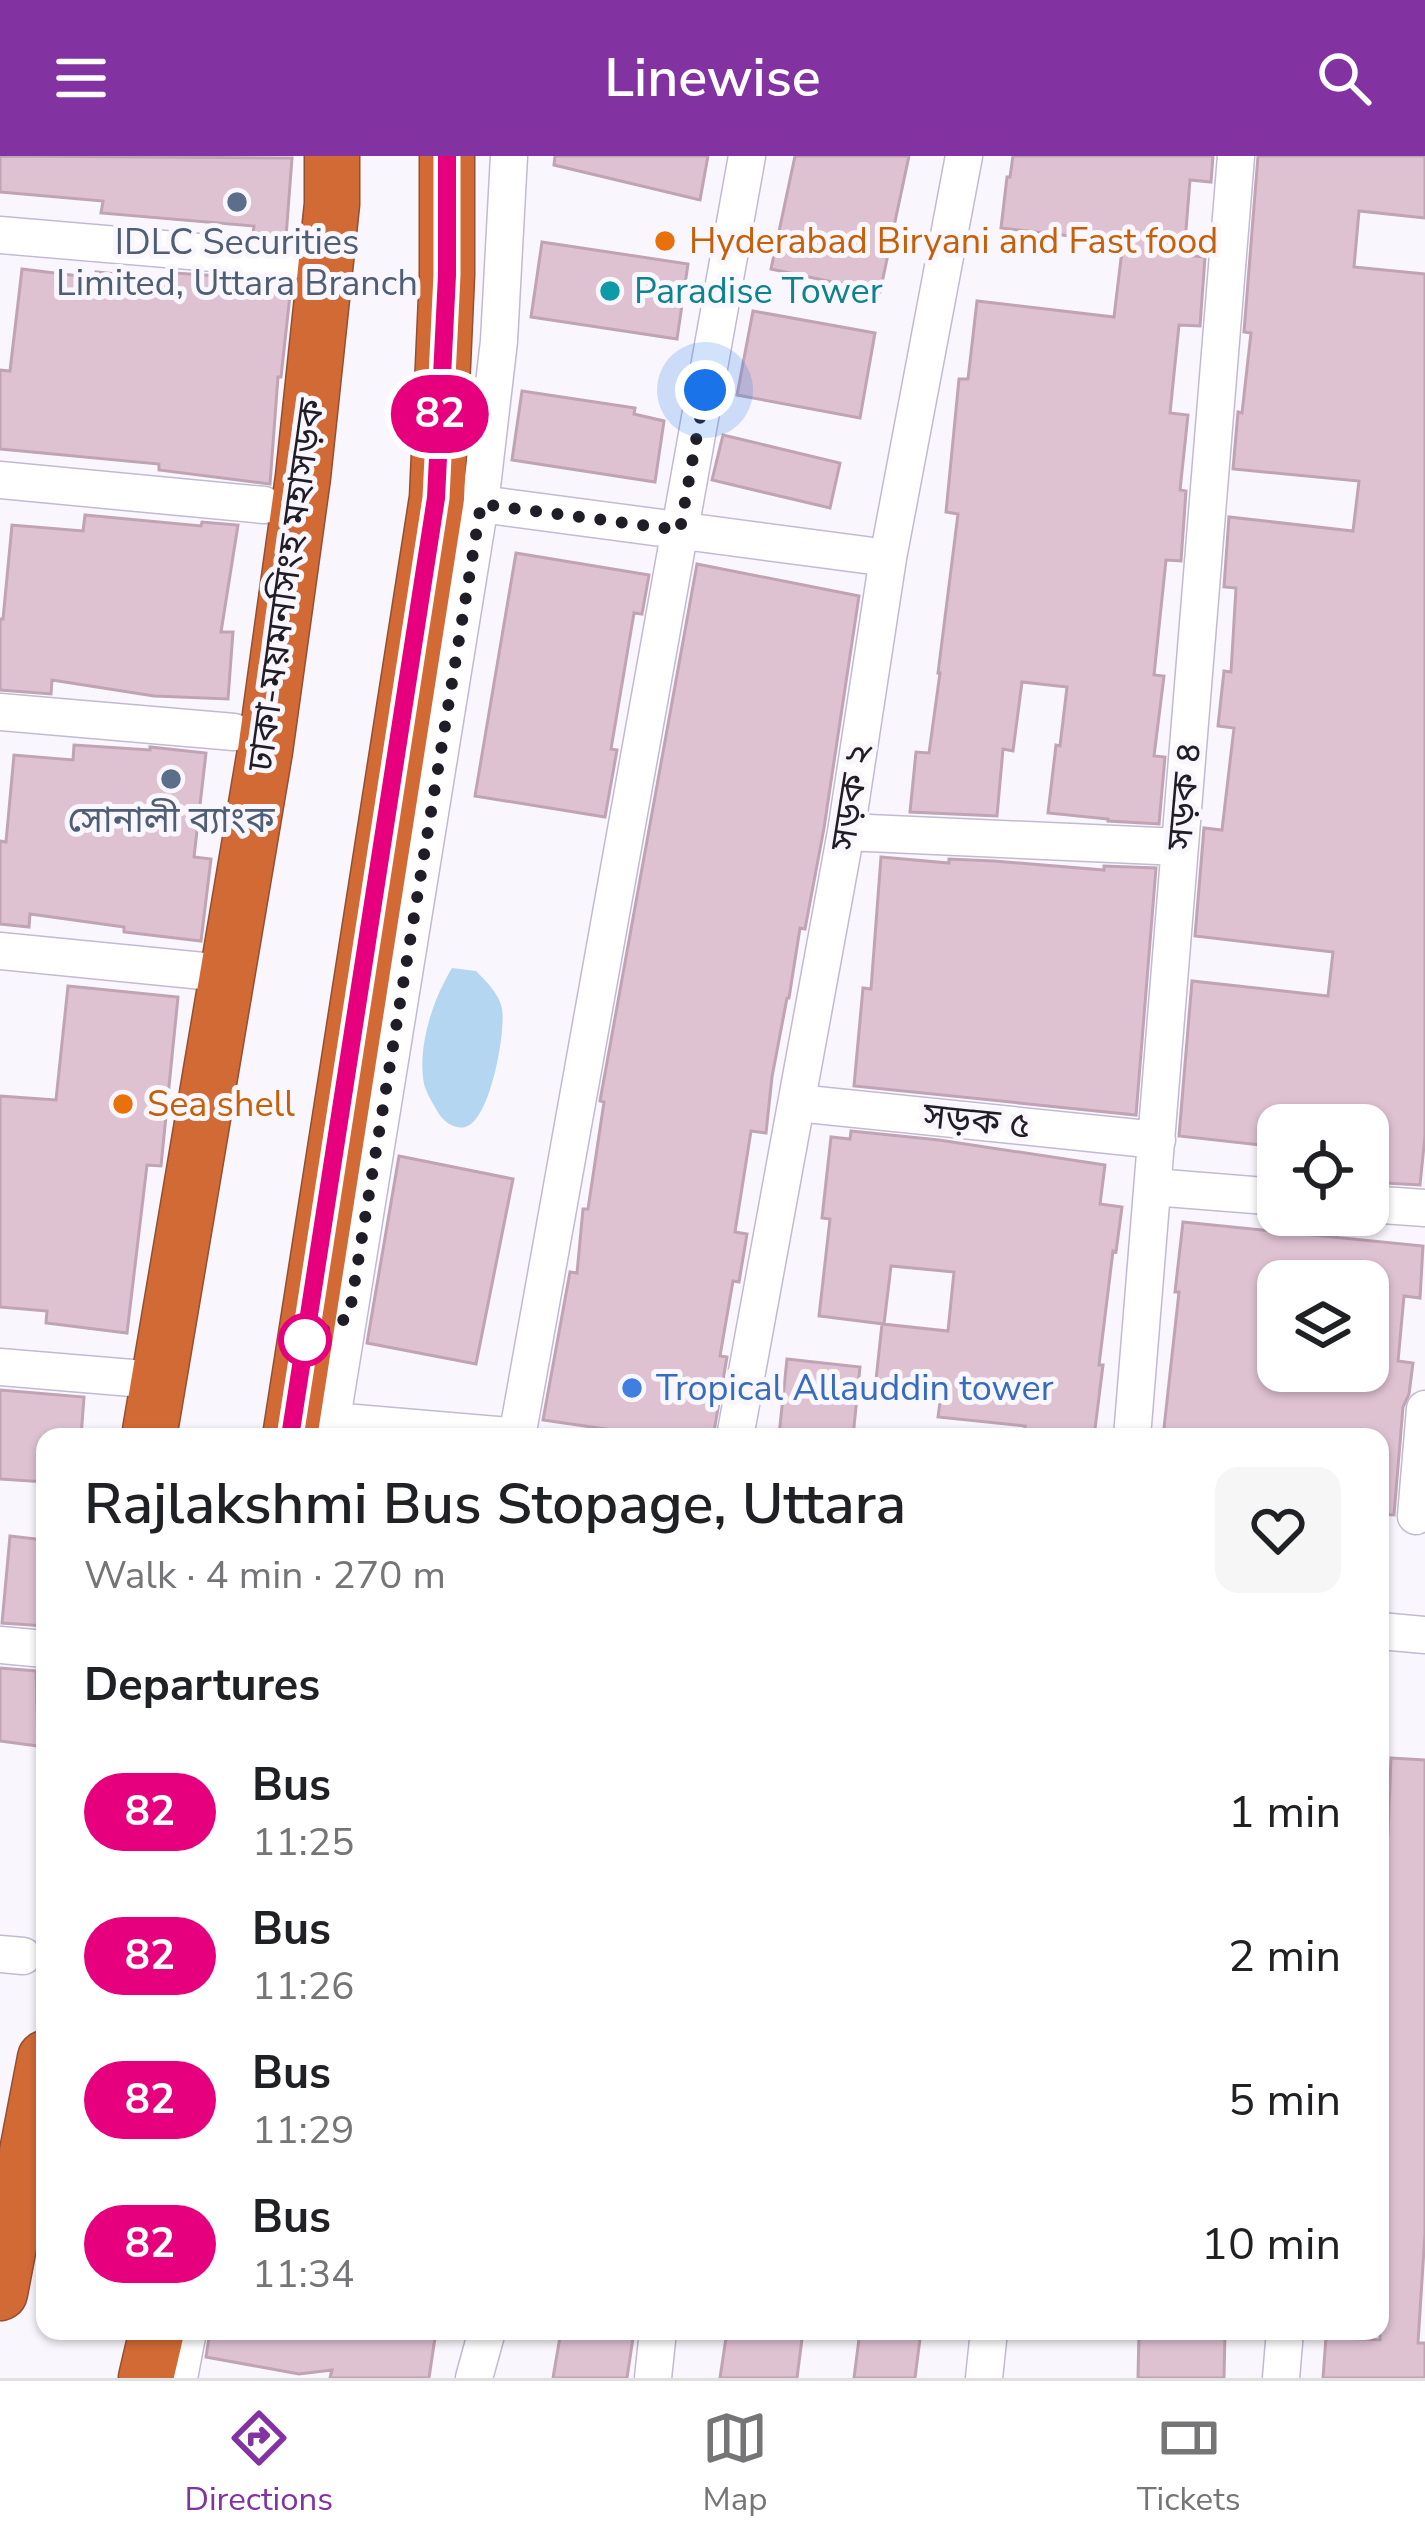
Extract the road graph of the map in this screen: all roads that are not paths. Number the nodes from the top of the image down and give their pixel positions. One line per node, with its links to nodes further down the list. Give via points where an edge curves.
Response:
1 (332, 156): 27 (highway, ঢাকা-ময়মনসিংহ মহাসড়ক, via 303,477 268,728)
2 (447, 156): 10 (highway)
3 (509, 156): 10 (street, via 499,341)
4 (747, 156): 12 (street)
5 (964, 156): 13 (street, সড়ক ২)
6 (1237, 156): 17 (street, সড়ক ৪)
7 (0, 236): 8 (street)
8 (307, 261)
9 (0, 480): 11 (street)
10 (459, 501): 12 (street); 30 (highway)
11 (264, 505)
12 (680, 530): 13 (street); 31 (street)
13 (888, 558): 16 (street, সড়ক ২)
14 (0, 712): 15 (street)
15 (234, 732)
16 (846, 832): 17 (street); 20 (street, সড়ক ২)
17 (1180, 847): 21 (street, সড়ক ৪)
18 (0, 950): 19 (street)
19 (203, 971)
20 (797, 1102): 21 (street, সড়ক ৫); 32 (street, সড়ক ২)
21 (1156, 1140): 22 (street, সড়ক ৪)
22 (1153, 1187): 23 (street); 33 (street, সড়ক ৪)
23 (1257, 1195)
24 (1389, 1205): 25 (street)
25 (1425, 1208)
26 (0, 1367): 27 (street)
27 (158, 1383): 29 (highway, ঢাকা-ময়মনসিংহ মহাসড়ক)
28 (1425, 1408): 34 (street)
29 (150, 1428)
30 (318, 1428)
31 (521, 1428)
32 (737, 1428)
33 (1133, 1428)
34 (1407, 1515)
35 (1389, 1632): 36 (street)
36 (1425, 1634)
37 (0, 1645): 38 (street)
38 (36, 1648)
39 (36, 2105): 40 (highway)
40 (0, 2293)
41 (155, 2340): 47 (highway)
42 (186, 2340): 48 (street)
43 (485, 2340): 49 (street)
44 (657, 2340): 50 (street)
45 (988, 2340): 51 (street)
46 (1284, 2340): 52 (street)
47 (146, 2378)
48 (179, 2378)
49 (474, 2378)
50 (653, 2378)
51 (984, 2378)
52 (1281, 2378)

